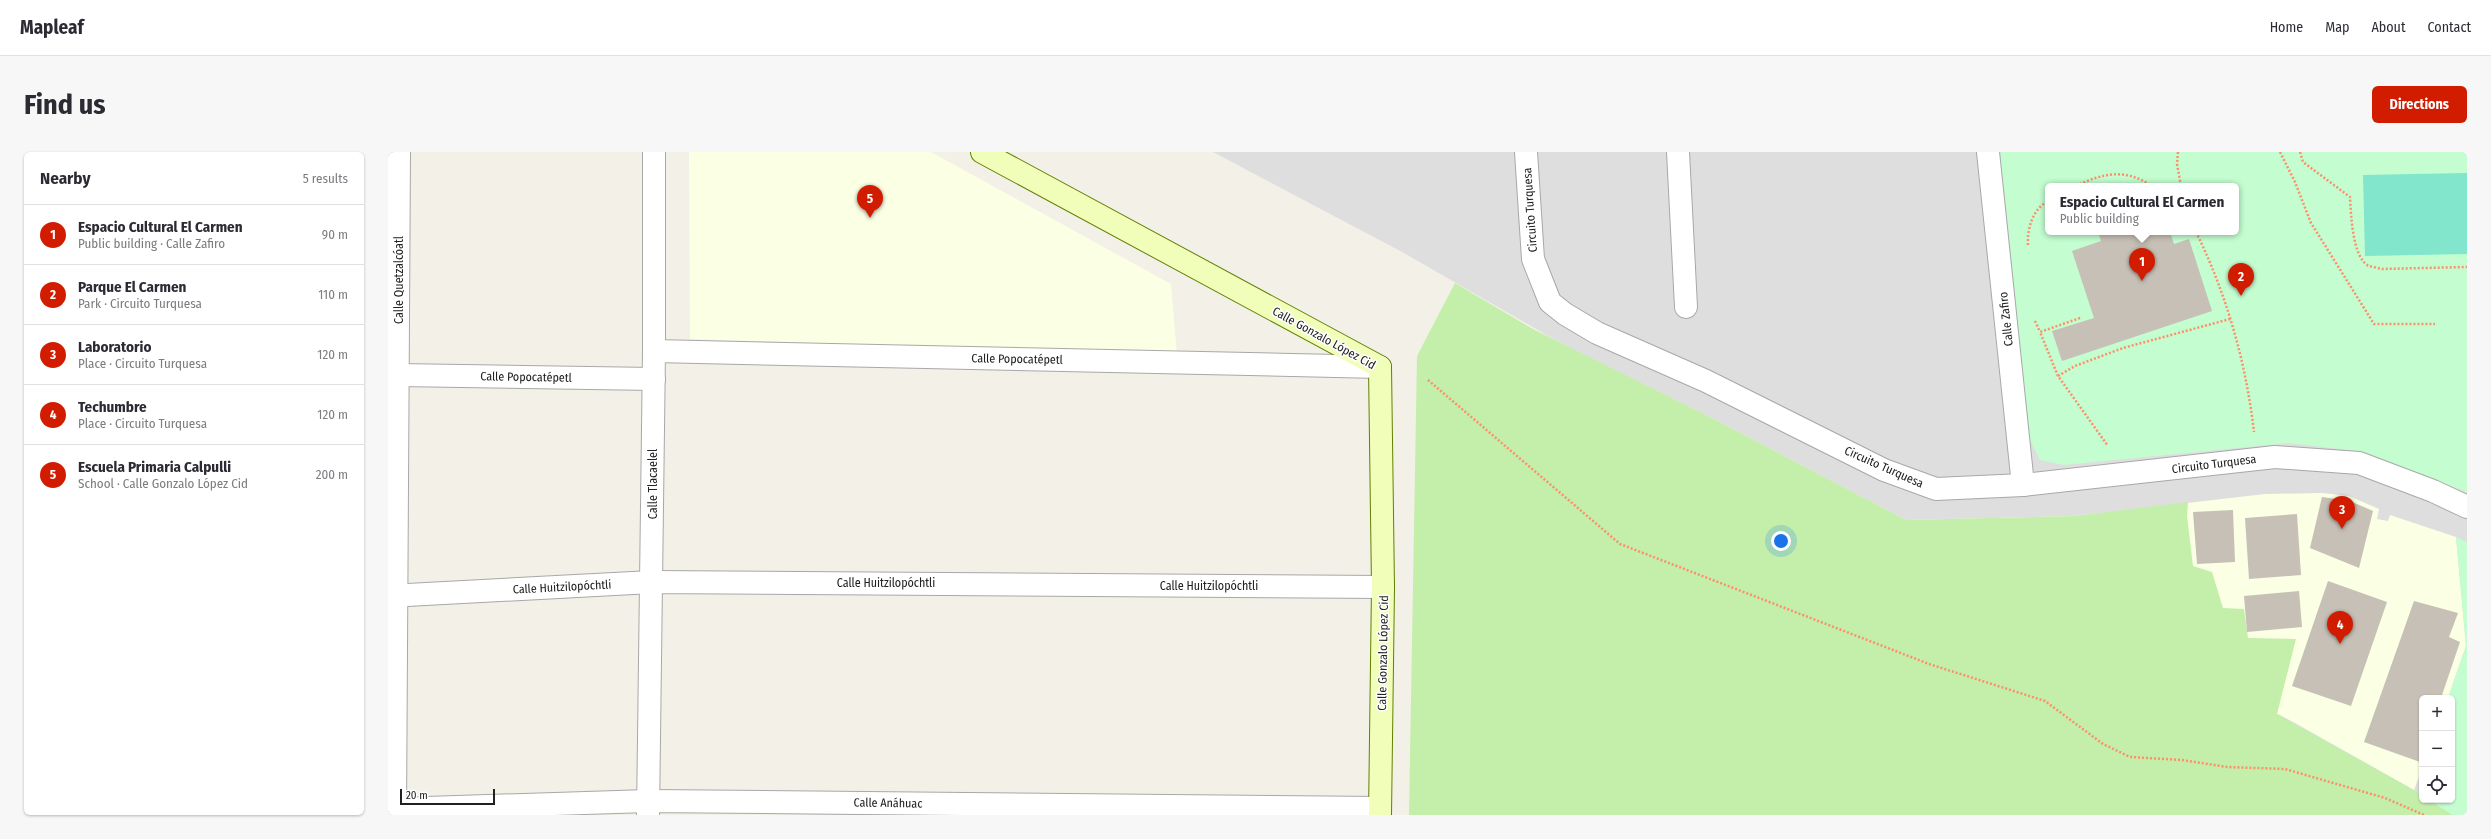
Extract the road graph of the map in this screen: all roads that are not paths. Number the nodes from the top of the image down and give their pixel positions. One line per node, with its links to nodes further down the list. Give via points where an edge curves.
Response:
1 (399, 152): 10 (street, Calle Quetzalcóatl)
2 (654, 152): 8 (street, Calle Tlacaelel)
3 (982, 152): 9 (street, Calle Gonzalo López Cid)
4 (1526, 152): 12 (street, Circuito Turquesa, via 1533,259 1550,302 1564,314 1598,333 1706,381 1884,470 1936,489)
5 (1678, 152): 7 (street)
6 (1988, 152): 12 (street, Calle Zafiro)
7 (1686, 307)
8 (654, 351): 9 (street, Calle Popocatépetl); 11 (street, Calle Tlacaelel)
9 (1380, 368): 15 (street, Calle Gonzalo López Cid)
10 (398, 375): 11 (street, Calle Popocatépetl); 16 (street, Calle Quetzalcóatl)
11 (654, 379): 14 (street, Calle Tlacaelel)
12 (2023, 485): 13 (street, Circuito Turquesa, via 2275,457 2359,463)
13 (2467, 507)
14 (652, 582): 15 (street, Calle Huitzilopóchtli); 16 (street, Calle Huitzilopóchtli); 17 (street, Calle Tlacaelel)
15 (1383, 587): 18 (street, Calle Gonzalo López Cid)
16 (392, 596): 19 (street, Calle Quetzalcóatl)
17 (648, 808): 18 (street, Calle Anáhuac); 19 (street, Calle Anáhuac)
18 (1380, 811)
19 (395, 812)

